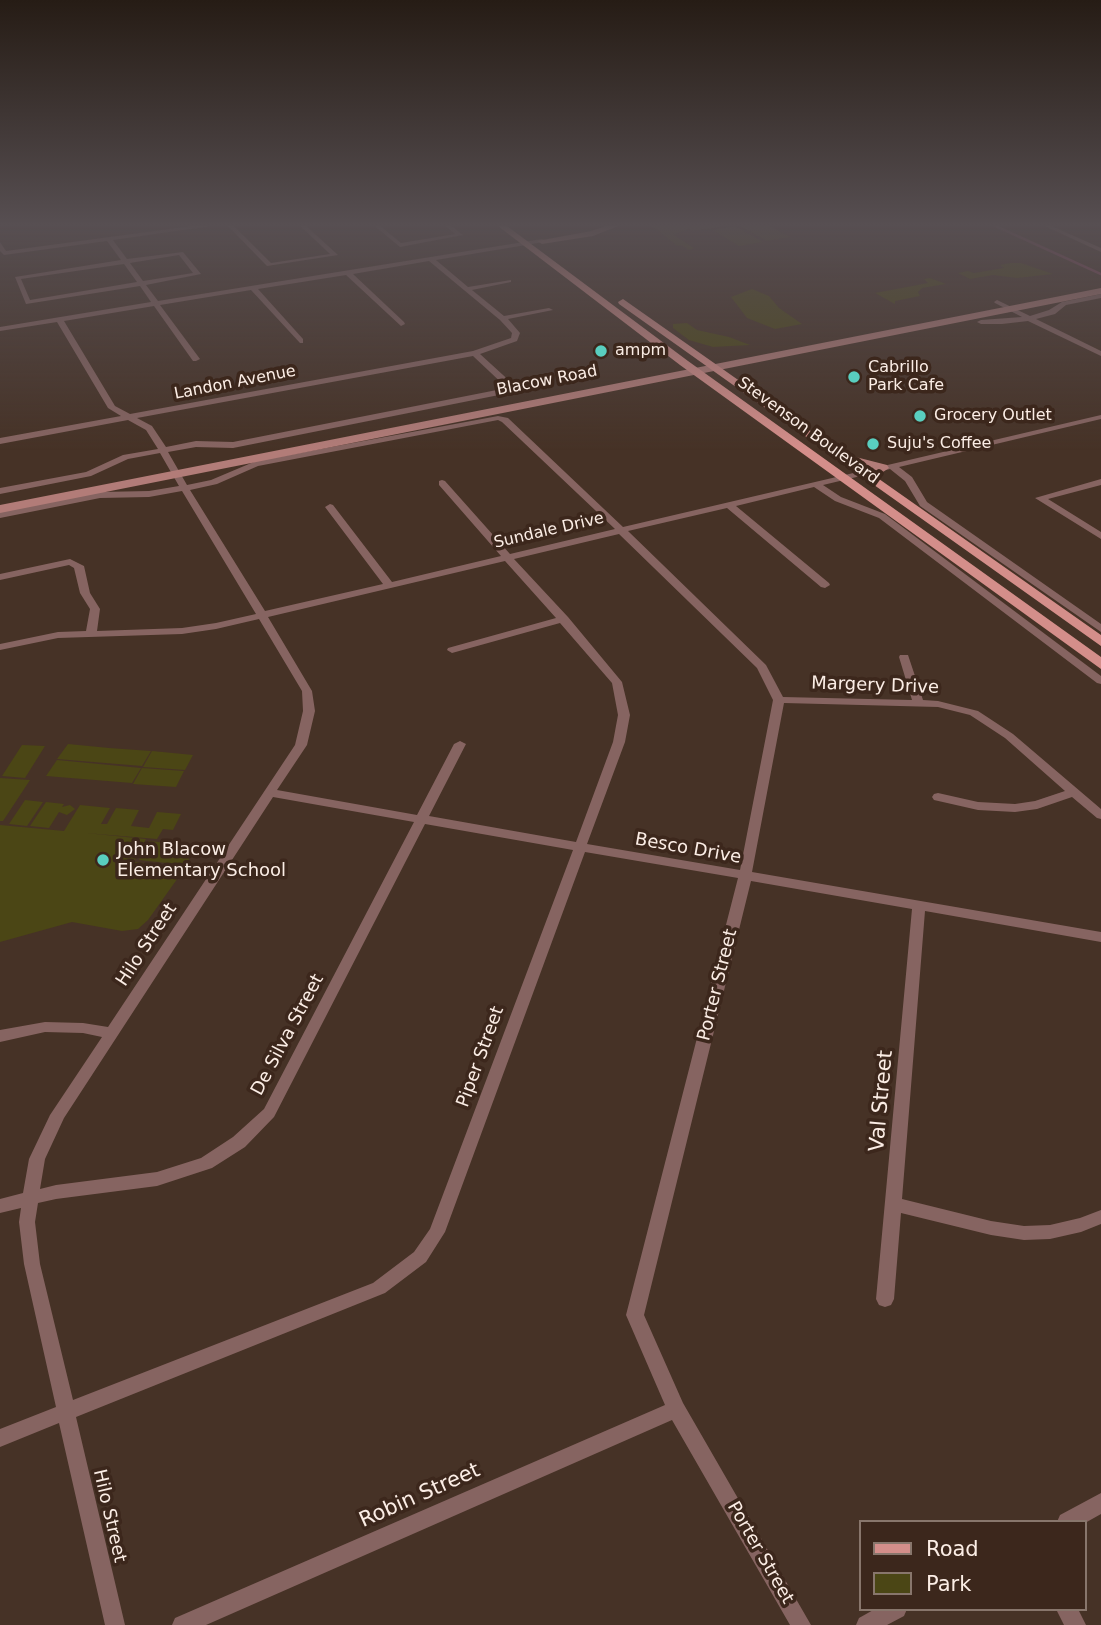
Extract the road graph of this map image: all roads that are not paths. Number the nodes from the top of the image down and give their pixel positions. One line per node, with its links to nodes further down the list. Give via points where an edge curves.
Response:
1 (27, 299): 2 (street, via 29,303)
2 (53, 299)
3 (151, 299): 14 (street)
4 (180, 299): 14 (street)
5 (263, 299): 24 (street)
6 (375, 299): 21 (street)
7 (479, 299): 17 (street)
8 (600, 299): 30 (main road, Stevenson Boulevard)
9 (621, 299): 29 (main road, Stevenson Boulevard)
10 (1014, 299): 13 (main road, Blacow Road)
11 (1066, 299): 15 (main road, Blacow Road)
12 (1079, 299): 18 (street, Blacow Road)
13 (998, 302): 15 (street); 22 (main road, Blacow Road)
14 (154, 303): 19 (street); 28 (street)
15 (1012, 308): 18 (street); 25 (main road, Blacow Road)
16 (549, 310): 17 (street)
17 (503, 318): 26 (street, Landon Avenue, via 516,333 514,339)
18 (1031, 318): 20 (street, Blacow Road); 27 (street)
19 (59, 319): 23 (street); 32 (street, Hilo Street, via 112,408)
20 (981, 322)
21 (401, 324)
22 (884, 324): 25 (main road); 29 (main road, Blacow Road)
23 (0, 329)
24 (300, 341)
25 (838, 342): 29 (main road, Blacow Road)
26 (475, 353): 32 (street, Landon Avenue); 34 (street, Blacow Road, via 511,390 233,444)
27 (1101, 354)
28 (196, 359)
29 (707, 362): 30 (main road, Blacow Road); 35 (main road, Stevenson Boulevard)
30 (689, 366): 37 (main road, Blacow Road); 39 (main road, Stevenson Boulevard)
31 (1101, 416): 36 (street, Sundale Drive)
32 (130, 417): 33 (street, Landon Avenue); 34 (street, Hilo Street, via 149,428)
33 (0, 440)
34 (162, 450): 37 (street, Hilo Street); 44 (street, Blacow Road, via 126,457 88,474)
35 (840, 457): 36 (main road); 38 (main road, Stevenson Boulevard)
36 (887, 467): 38 (street, Sundale Drive); 58 (street, Stevenson Boulevard, via 909,479 923,503)
37 (173, 469): 43 (street, Hilo Street); 45 (main road, Blacow Road); 48 (main road, Blacow Road)
38 (863, 473): 39 (street, Sundale Drive); 60 (main road, Stevenson Boulevard)
39 (844, 478): 42 (street, Sundale Drive); 64 (main road, Stevenson Boulevard)
40 (1101, 482): 51 (street, via 1040,498)
41 (442, 484): 52 (street, Piper Street)
42 (816, 485): 46 (street, Sundale Drive); 65 (street, Stevenson Boulevard, via 882,516)
43 (185, 488): 49 (street, Blacow Road, via 100,495); 50 (street, Blacow Road, via 256,464 498,418); 56 (street, Hilo Street)
44 (0, 491)
45 (0, 498)
46 (729, 505): 50 (street, Sundale Drive); 55 (street)
47 (330, 507): 54 (street)
48 (0, 509)
49 (0, 515)
50 (621, 530): 52 (street, Sundale Drive); 66 (street, via 762,667)
51 (1101, 536)
52 (509, 557): 54 (street, Sundale Drive); 57 (street, Piper Street)
53 (0, 577): 59 (street, via 70,562 79,566 85,593 95,609)
54 (389, 585): 56 (street, Sundale Drive)
55 (825, 585)
56 (261, 616): 59 (street, Sundale Drive, via 182,631); 70 (street, Hilo Street, via 303,684 309,711 302,745)
57 (564, 619): 62 (street); 74 (street, Piper Street, via 617,682 624,715 619,742)
58 (1101, 629)
59 (91, 633): 61 (street, Sundale Drive)
60 (1101, 642)
61 (0, 647)
62 (452, 650)
63 (904, 657): 67 (street)
64 (1101, 664)
65 (1101, 681)
66 (779, 700): 67 (street, Margery Drive); 75 (street, Porter Street)
67 (918, 703): 69 (street, Margery Drive, via 956,707 992,723)
68 (460, 744): 73 (street, De Silva Street)
69 (1074, 792): 71 (street, via 1016,808); 72 (street, Margery Drive)
70 (270, 793): 73 (street, Besco Drive); 78 (street, Hilo Street)
71 (938, 797)
72 (1101, 815)
73 (422, 820): 74 (street, Besco Drive); 80 (street, De Silva Street, via 269,1113 239,1142 206,1163 157,1179)
74 (578, 848): 75 (street, Besco Drive); 86 (street, Piper Street, via 437,1232 420,1257 379,1288)
75 (745, 877): 76 (street, Besco Drive); 85 (street, Porter Street, via 635,1315)
76 (919, 906): 77 (street, Besco Drive); 81 (street, Val Street)
77 (1101, 937)
78 (112, 1033): 79 (street, via 46,1027); 80 (street, Hilo Street, via 58,1115 37,1159)
79 (0, 1036)
80 (30, 1197): 82 (street, De Silva Street); 86 (street, Hilo Street, via 27,1222 32,1264)
81 (894, 1204): 83 (street, via 1024,1233 1050,1232); 84 (street, Val Street)
82 (0, 1206)
83 (1101, 1217)
84 (885, 1299)
85 (676, 1409): 92 (street, Robin Street); 93 (street, Porter Street)
86 (65, 1412): 87 (street, Piper Street); 91 (street, Hilo Street)
87 (0, 1438)
88 (1101, 1503): 89 (street)
89 (1070, 1520)
90 (893, 1611): 94 (street)
91 (115, 1625)
92 (181, 1625)
93 (802, 1625)
94 (866, 1625)

